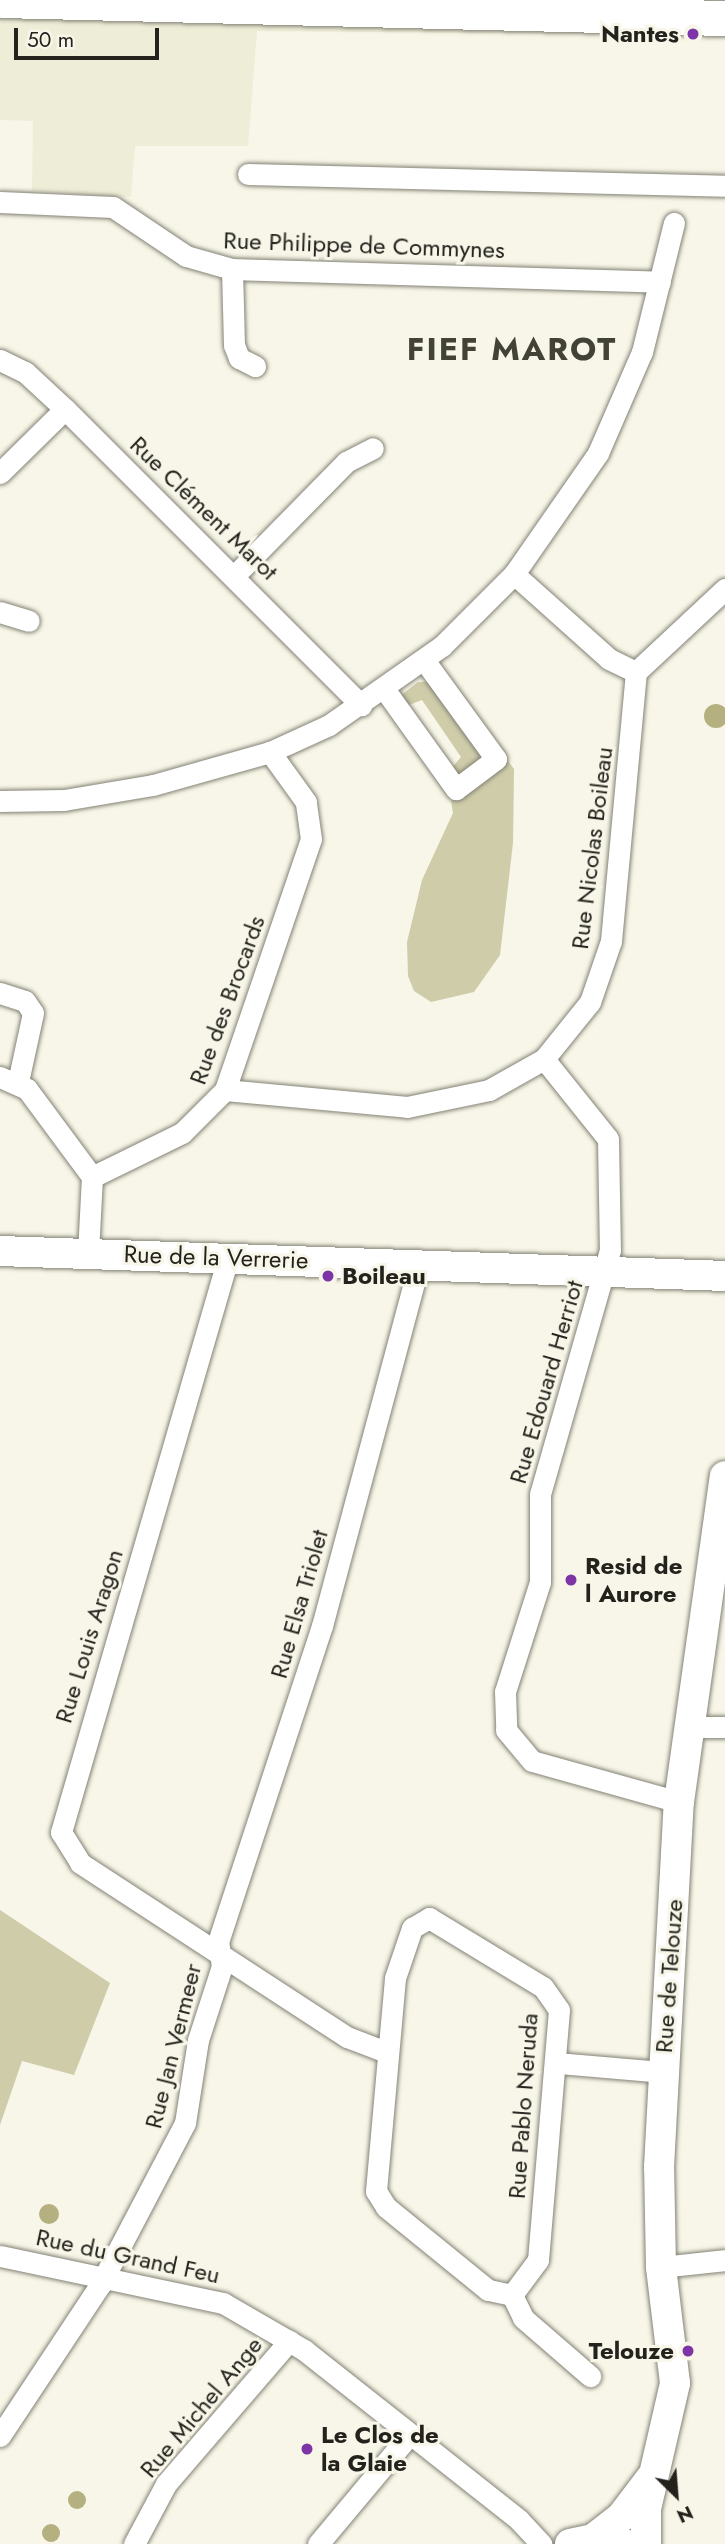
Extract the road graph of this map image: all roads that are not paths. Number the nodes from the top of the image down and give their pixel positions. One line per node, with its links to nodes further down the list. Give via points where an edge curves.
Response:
1 (2, 0): 2 (main road)
2 (725, 19)
3 (248, 174): 4 (street)
4 (725, 186)
5 (0, 202): 7 (street, Rue Philippe de Commynes, via 113,207 186,256)
6 (674, 223): 8 (street)
7 (232, 269): 8 (street, Rue Philippe de Commynes); 10 (street, via 234,345 239,358)
8 (660, 282): 15 (street, via 642,352 598,453)
9 (0, 360): 11 (street, Rue Clément Marot, via 25,372)
10 (255, 366)
11 (65, 409): 13 (street); 14 (street, Rue Clément Marot)
12 (373, 448): 14 (street, via 346,462)
13 (0, 473)
14 (236, 574): 22 (street, Rue Clément Marot)
15 (514, 574): 19 (street); 20 (street, via 609,659)
16 (725, 589): 20 (street)
17 (0, 612): 18 (street)
18 (29, 621)
19 (424, 660): 21 (street); 21 (street, via 496,759 456,789)
20 (636, 672): 26 (street, Rue Nicolas Boileau, via 611,941 590,1002)
21 (385, 690): 22 (street)
22 (361, 705): 23 (street)
23 (270, 752): 24 (street, via 153,785 64,800); 28 (street, Rue des Brocards, via 306,802 311,839)
24 (0, 802)
25 (0, 993): 27 (street, via 25,1001 33,1013)
26 (544, 1059): 28 (street, Rue Nicolas Boileau, via 489,1090 407,1108); 34 (street, Rue Edouard Herriot, via 611,1149)
27 (9, 1080): 29 (street)
28 (225, 1090): 29 (street, Rue des Brocards, via 182,1133)
29 (92, 1177): 31 (street)
30 (0, 1251): 31 (street, Rue de la Verrerie)
31 (88, 1253): 32 (street, Rue de la Verrerie)
32 (228, 1258): 33 (street, Rue de la Verrerie); 40 (street, Rue Louis Aragon, via 61,1820 64,1843 80,1863)
33 (419, 1263): 34 (street, Rue de la Verrerie); 40 (street, Rue Elsa Triolet, via 321,1626 218,1942)
34 (607, 1269): 35 (street, Rue de la Verrerie); 39 (street, Rue Edouard Herriot, via 540,1494 540,1583 505,1692 504,1720 515,1748 533,1760)
35 (725, 1276)
36 (725, 1476): 37 (street, Rue de Telouze)
37 (687, 1727): 38 (street); 39 (street, Rue de Telouze)
38 (725, 1727)
39 (679, 1802): 43 (street, Rue de Telouze)
40 (221, 1955): 41 (street, via 347,2036); 47 (street, Rue Jan Vermeer, via 185,2123)
41 (386, 2052): 42 (street, Rue Pablo Neruda, via 395,1978 409,1934 429,1918 550,1994 559,2010); 48 (street, Rue Pablo Neruda, via 375,2181 380,2200 488,2291)
42 (558, 2063): 43 (street); 48 (street, Rue Pablo Neruda, via 538,2260)
43 (663, 2072): 46 (street, Rue de Telouze)
44 (0, 2256): 47 (street, Rue du Grand Feu)
45 (725, 2260): 46 (street)
46 (661, 2267): 53 (street, Rue de Telouze, via 675,2384 667,2437)
47 (102, 2276): 49 (street, Rue du Grand Feu, via 207,2297); 52 (street, Rue Jan Vermeer)
48 (512, 2295): 50 (street, via 523,2319)
49 (289, 2341): 51 (street, Rue du Grand Feu); 55 (street, Rue Michel Ange, via 166,2484)
50 (590, 2376)
51 (410, 2434): 56 (street); 57 (street, Rue du Grand Feu)
52 (0, 2436)
53 (653, 2475): 54 (street, Rue de Telouze, via 622,2516); 59 (street, Rue de Telouze)
54 (581, 2541): 58 (street)
55 (134, 2544)
56 (318, 2544)
57 (541, 2544)
58 (625, 2544)
59 (646, 2544)

